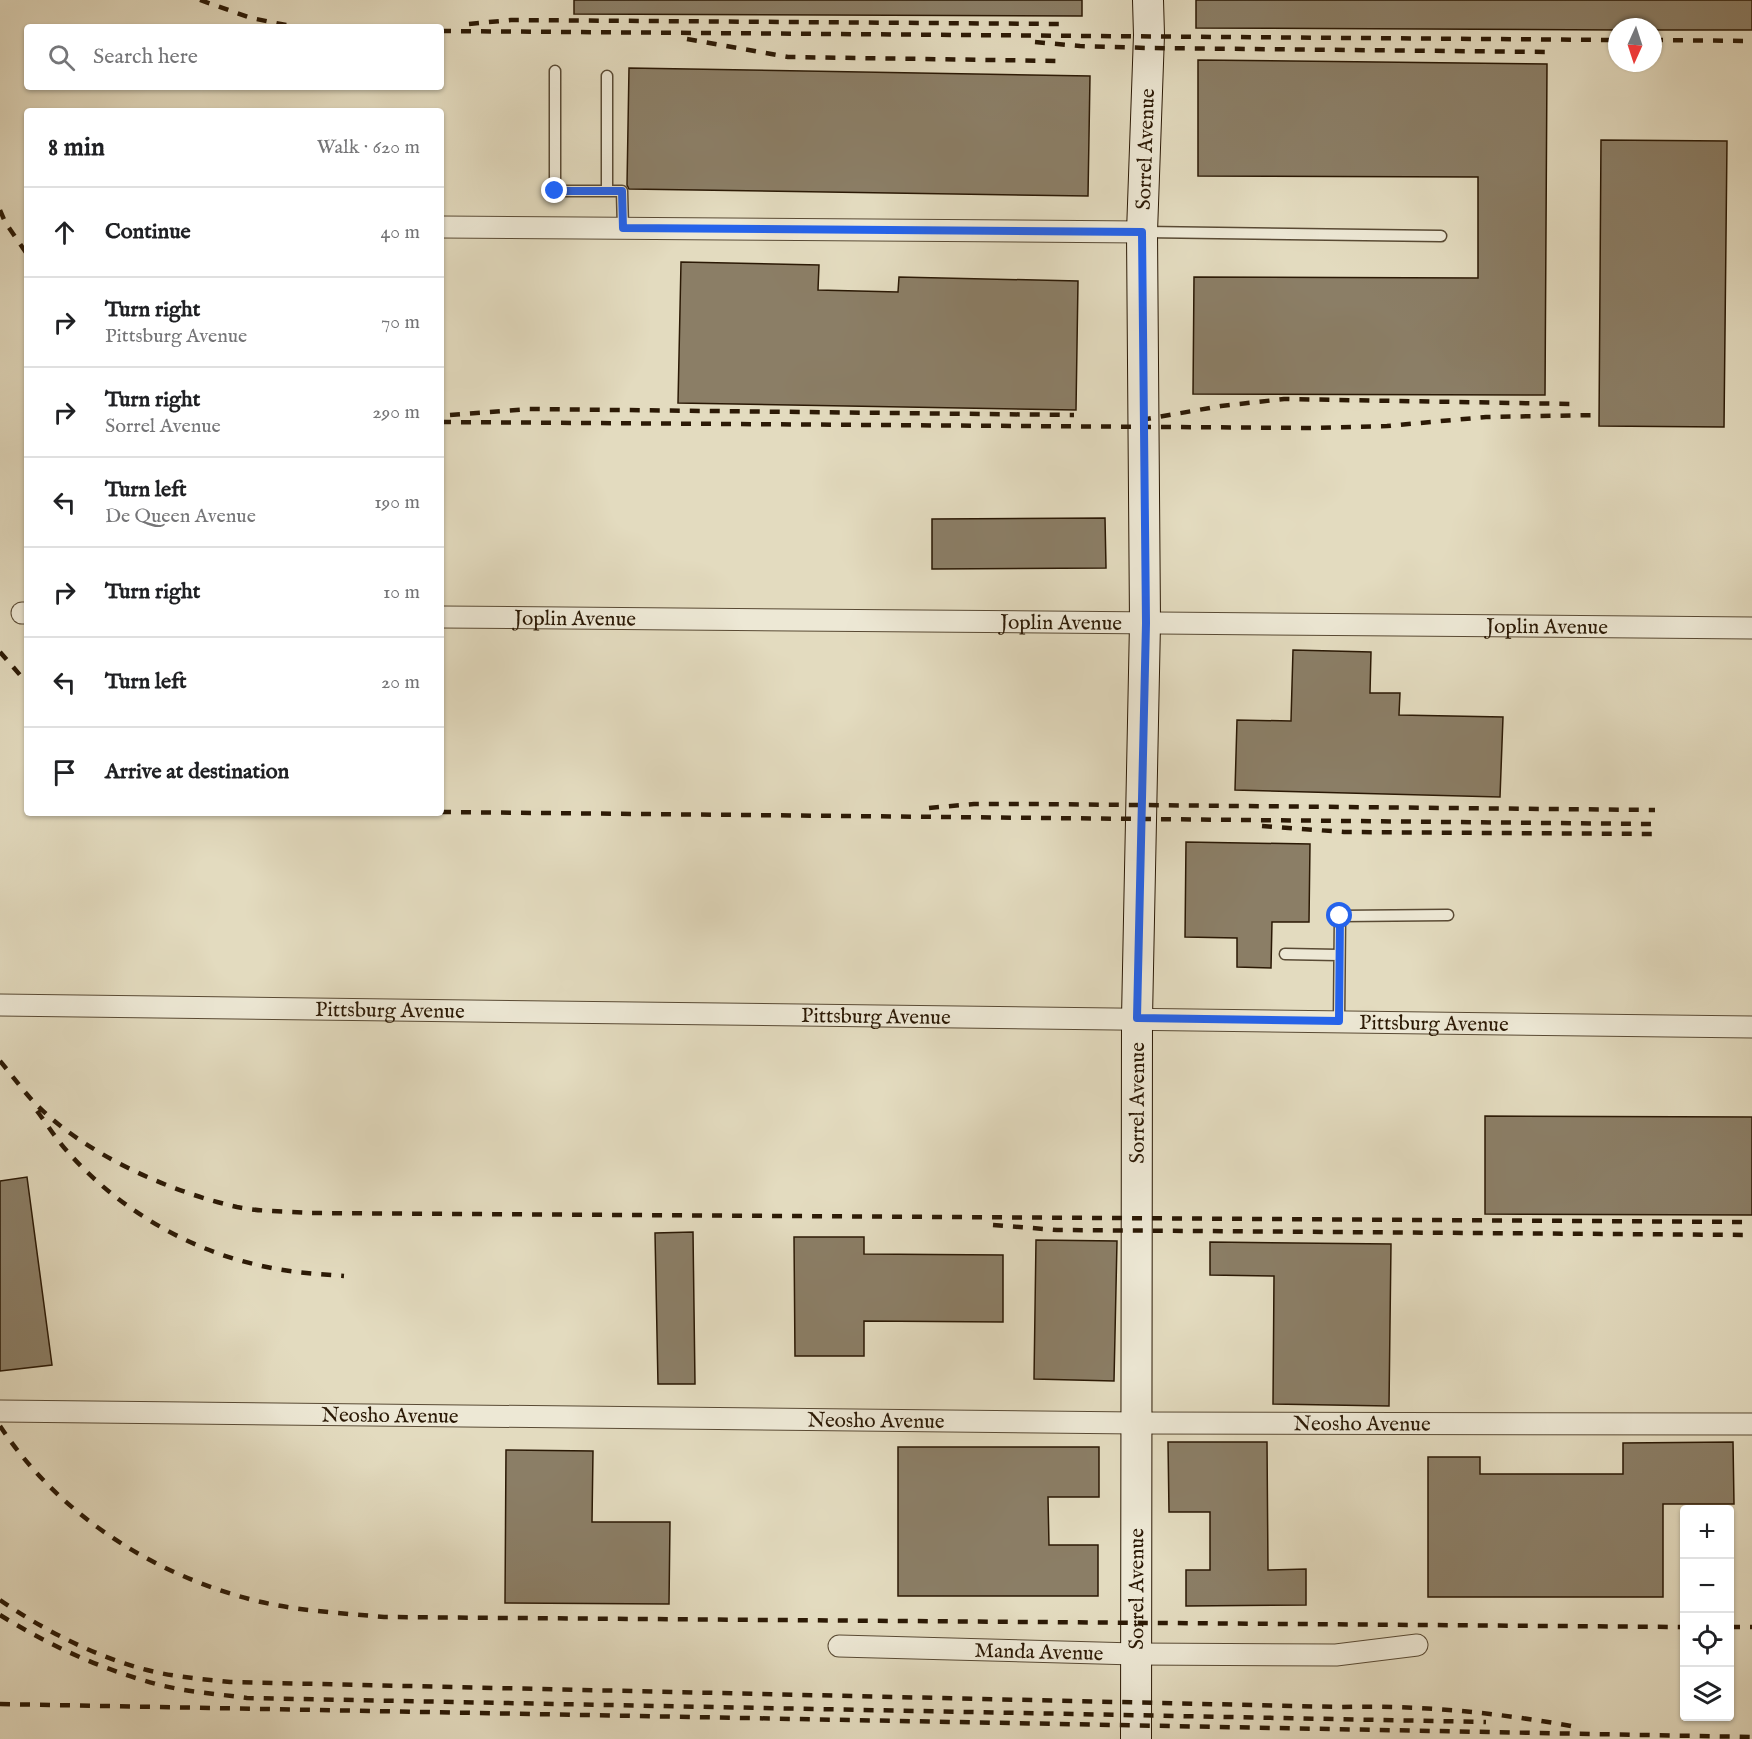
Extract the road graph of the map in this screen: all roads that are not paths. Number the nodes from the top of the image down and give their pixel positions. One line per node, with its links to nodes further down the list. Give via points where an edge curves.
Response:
1 (1148, 0): 7 (street, Sorrel Avenue)
2 (555, 71): 4 (lane, via 555,191)
3 (607, 76): 4 (lane)
4 (607, 191): 6 (lane, via 622,191)
5 (444, 227): 6 (street)
6 (623, 228): 7 (street)
7 (1142, 232): 8 (lane); 10 (street, Sorrel Avenue)
8 (1441, 236)
9 (444, 617): 10 (street, Joplin Avenue)
10 (1146, 623): 11 (street, Joplin Avenue); 16 (street, Sorrel Avenue)
11 (1752, 628)
12 (1448, 915): 14 (lane, via 1340,916)
13 (1285, 954): 14 (lane)
14 (1338, 955): 17 (lane)
15 (0, 1005): 16 (street, Pittsburg Avenue)
16 (1137, 1018): 17 (street, Pittsburg Avenue); 20 (street, Sorrel Avenue)
17 (1339, 1021): 18 (street, Pittsburg Avenue)
18 (1752, 1027)
19 (0, 1411): 20 (street, Neosho Avenue)
20 (1137, 1423): 21 (street, Neosho Avenue); 24 (street, Sorrel Avenue)
21 (1752, 1424)
22 (1417, 1645): 24 (street, Manda Avenue, via 1336,1655)
23 (840, 1646): 24 (street, Manda Avenue)
24 (1135, 1654): 25 (street, Sorrel Avenue)
25 (1136, 1739)

